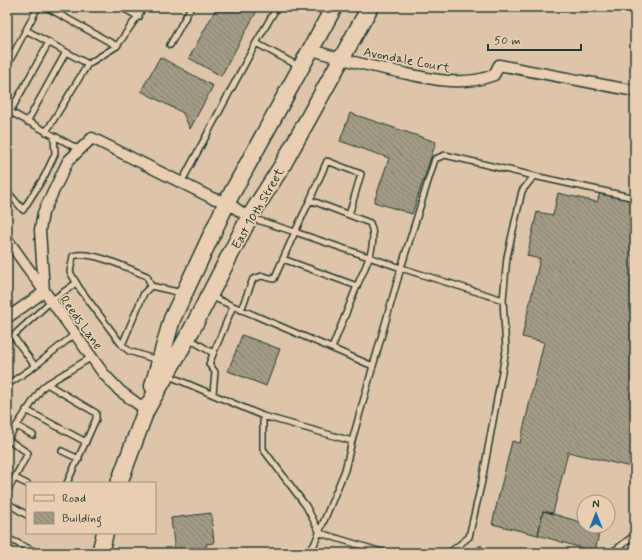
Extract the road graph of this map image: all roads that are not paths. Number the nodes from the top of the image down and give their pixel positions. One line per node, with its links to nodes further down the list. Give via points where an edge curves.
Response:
1 (38, 7): 11 (lane)
2 (46, 7): 15 (lane)
3 (121, 7): 10 (lane)
4 (144, 7): 10 (lane)
5 (191, 7): 14 (lane)
6 (277, 7): 13 (lane)
7 (315, 7): 9 (lane)
8 (370, 7): 18 (main road, East 10th Street)
9 (332, 11): 16 (main road, East 10th Street)
10 (139, 16): 15 (lane)
11 (26, 30): 12 (lane); 20 (lane)
12 (49, 42): 17 (lane); 23 (lane)
13 (256, 43): 21 (lane); 29 (lane)
14 (170, 45)
15 (117, 46): 19 (lane)
16 (310, 49): 18 (street, Avondale Court); 21 (main road, East 10th Street)
17 (66, 52): 19 (lane); 24 (lane)
18 (341, 60): 22 (street, Avondale Court, via 427,78 464,82 494,75 499,65); 35 (main road, East 10th Street, via 282,166)
19 (88, 64): 25 (lane)
20 (7, 66)
21 (301, 67): 33 (main road, East 10th Street)
22 (635, 91)
23 (8, 111): 24 (lane)
24 (27, 122): 25 (lane)
25 (46, 132): 26 (lane)
26 (54, 136): 27 (lane); 30 (lane, via 55,154 23,210)
27 (80, 150): 29 (street, via 92,138); 44 (street, via 68,162 43,213 40,230)
28 (534, 176): 31 (lane); 40 (lane, via 445,155 435,159); 47 (lane, via 522,191 507,257)
29 (181, 183): 33 (street, via 212,198)
30 (7, 191)
31 (635, 198)
32 (310, 200): 34 (lane); 34 (lane, via 327,161 361,174); 36 (lane)
33 (227, 202): 35 (street); 45 (main road, East 10th Street)
34 (349, 215): 38 (lane, via 370,223 375,233)
35 (249, 218): 36 (lane); 46 (main road, East 10th Street)
36 (295, 232): 38 (lane); 39 (lane)
37 (7, 239): 44 (street, Reeds Lane)
38 (369, 258): 40 (lane); 43 (lane)
39 (283, 259): 43 (lane); 50 (lane, via 274,278 262,276 253,279)
40 (401, 268): 47 (lane); 59 (lane)
41 (76, 283): 42 (lane, via 70,272 73,256 88,254 147,276); 48 (lane); 54 (lane)
42 (151, 286): 45 (lane); 54 (lane, via 144,293)
43 (357, 286): 55 (lane)
44 (44, 292): 48 (street, Reeds Lane); 51 (street)
45 (184, 294): 60 (main road, East 10th Street, via 172,320)
46 (209, 296): 49 (lane); 53 (main road, East 10th Street)
47 (503, 300): 88 (lane, via 506,350 482,481 469,537)
48 (51, 301): 52 (street, Reeds Lane); 58 (lane, via 13,336)
49 (232, 306): 50 (lane); 56 (lane)
50 (241, 310): 55 (lane)
51 (7, 318)
52 (75, 334): 57 (street, Reeds Lane); 58 (lane)
53 (187, 337): 56 (lane); 60 (main road, East 10th Street)
54 (122, 345): 60 (lane)
55 (332, 348): 59 (lane)
56 (213, 353): 63 (lane, via 209,364 215,372)
57 (92, 357): 61 (lane); 65 (street, Reeds Lane, via 112,383)
58 (35, 366): 62 (lane)
59 (374, 366): 69 (lane)
60 (163, 368): 63 (lane); 65 (main road, East 10th Street)
61 (47, 384): 64 (lane); 70 (lane, via 96,413)
62 (7, 385)
63 (213, 393): 66 (lane)
64 (26, 410): 67 (lane); 70 (lane)
65 (146, 410): 75 (main road, East 10th Street)
66 (263, 416): 69 (lane); 80 (lane, via 262,448 306,506)
67 (17, 426): 68 (lane); 73 (lane, via 9,440 28,453)
68 (33, 435)
69 (352, 441): 80 (lane, via 345,470)
70 (86, 442): 72 (lane)
71 (62, 451): 72 (lane)
72 (78, 459): 74 (lane)
73 (15, 478): 76 (lane); 77 (lane)
74 (67, 482)
75 (119, 482)
76 (26, 484)
77 (7, 492)
78 (7, 503): 79 (lane)
79 (26, 514)
80 (320, 533): 84 (lane); 87 (lane)
81 (105, 534): 86 (main road)
82 (635, 535): 89 (lane)
83 (7, 538): 85 (lane)
84 (307, 552)
85 (38, 553)
86 (100, 553)
87 (385, 553)
88 (449, 553)
89 (611, 553)

